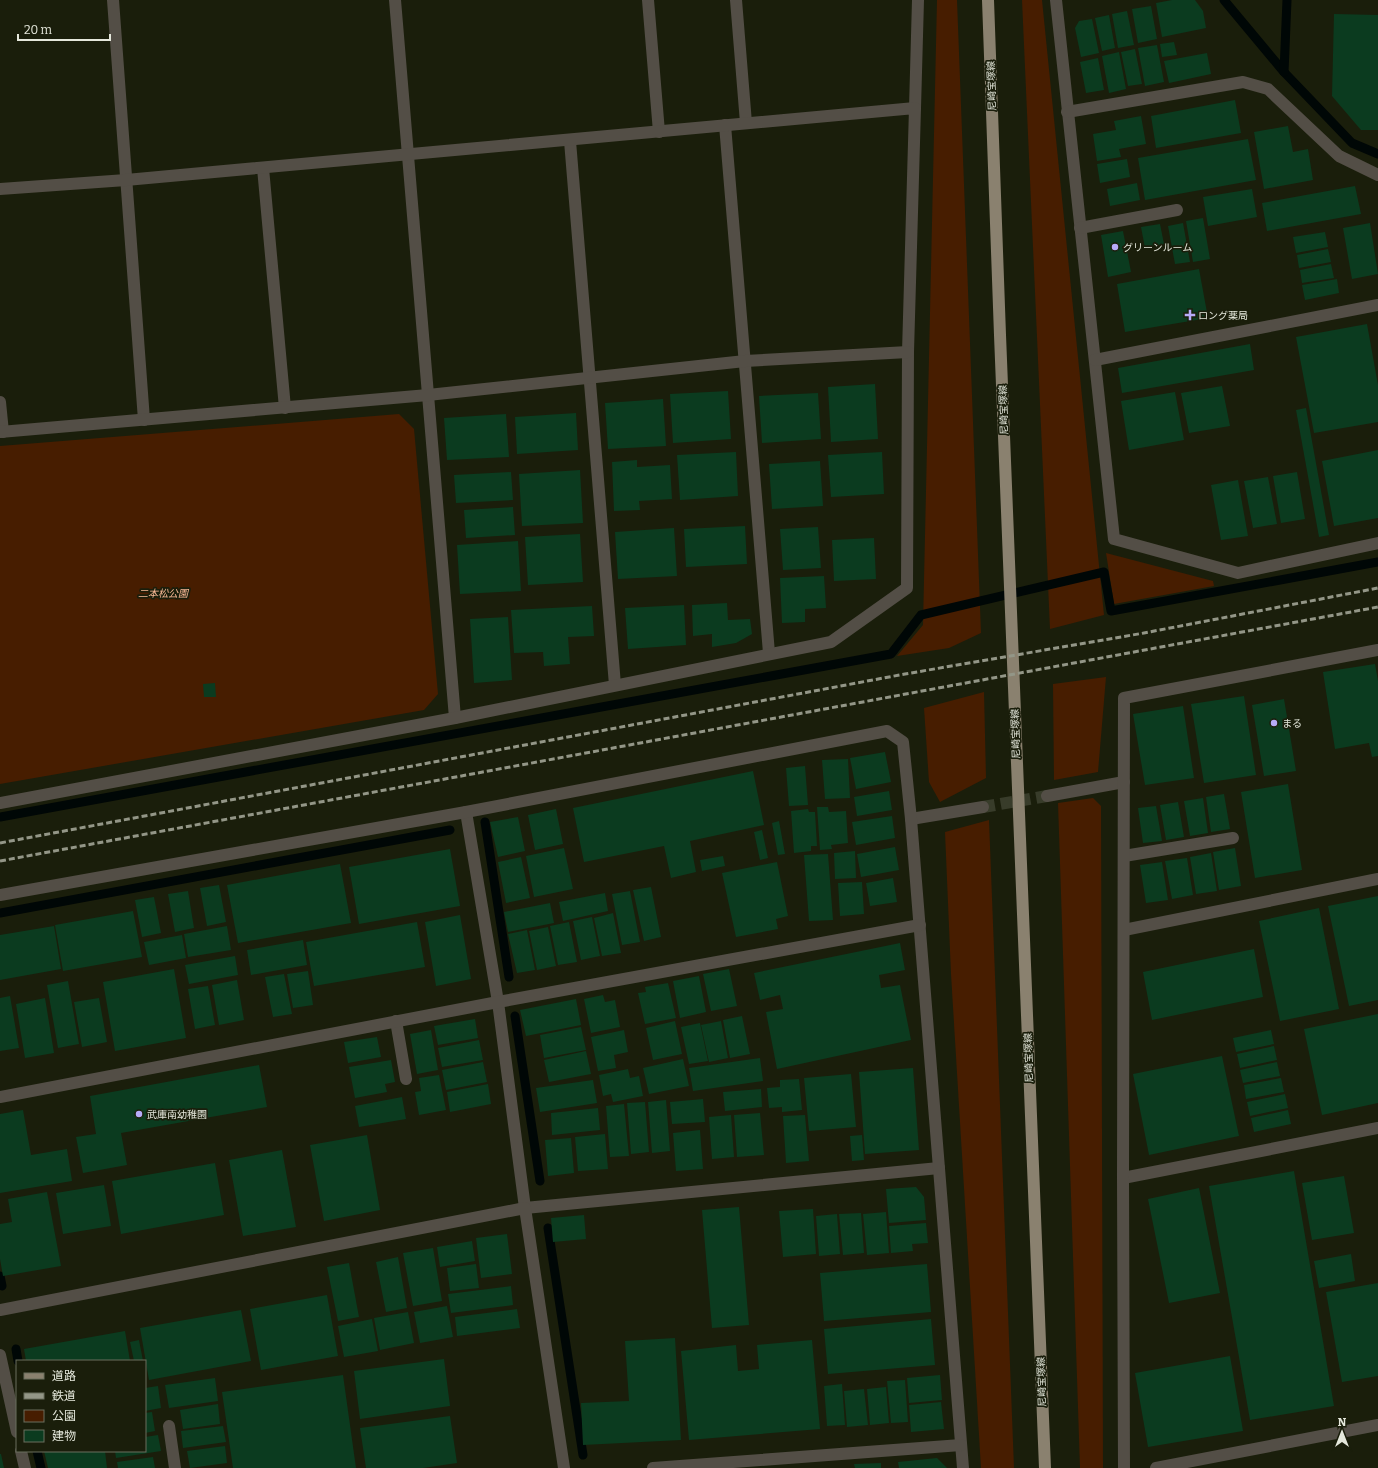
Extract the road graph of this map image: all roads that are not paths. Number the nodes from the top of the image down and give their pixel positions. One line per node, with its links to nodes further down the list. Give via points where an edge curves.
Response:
1 (113, 0): 17 (street)
2 (395, 0): 14 (street)
3 (648, 0): 12 (street)
4 (736, 0): 10 (street)
5 (918, 0): 8 (street)
6 (988, 0): 68 (main road, 尼崎宝塚線)
7 (1056, 0): 9 (street)
8 (915, 108): 10 (street); 22 (street)
9 (1067, 112): 16 (street, via 1243,82 1268,89 1339,156); 20 (street)
10 (746, 123): 11 (street)
11 (726, 125): 12 (street); 24 (street)
12 (659, 132): 13 (street)
13 (570, 141): 14 (street); 25 (street)
14 (406, 154): 15 (street); 26 (street)
15 (263, 168): 17 (street); 28 (street)
16 (1378, 175)
17 (126, 180): 18 (street); 29 (street)
18 (0, 189)
19 (1177, 210): 20 (street)
20 (1080, 228): 23 (street)
21 (1378, 304): 23 (street)
22 (908, 352): 24 (street); 33 (street, via 907,588 831,642)
23 (1095, 360): 31 (street, via 1114,539 1238,573)
24 (745, 361): 25 (street); 33 (street)
25 (590, 378): 26 (street); 34 (street)
26 (428, 395): 28 (street); 35 (street)
27 (0, 402): 30 (street)
28 (285, 408): 29 (street)
29 (144, 420): 30 (street)
30 (1, 432)
31 (1378, 543)
32 (1378, 650): 36 (street, via 1124,698)
33 (769, 653): 34 (street)
34 (615, 685): 35 (street)
35 (455, 718): 38 (street)
36 (1124, 782): 37 (street); 43 (street)
37 (1047, 796)
38 (0, 803)
39 (983, 807): 41 (street)
40 (466, 812): 41 (street, via 887,731 903,742); 45 (street); 48 (street)
41 (911, 819): 46 (street)
42 (1232, 838): 43 (street)
43 (1124, 856): 47 (street)
44 (1378, 879): 47 (street)
45 (0, 895)
46 (920, 925): 48 (street); 53 (street)
47 (1124, 930): 54 (street)
48 (498, 1002): 49 (street); 55 (street)
49 (396, 1021): 50 (street); 51 (street)
50 (406, 1079)
51 (0, 1097)
52 (1378, 1128): 54 (street)
53 (939, 1168): 55 (street); 61 (street)
54 (1123, 1178): 69 (street)
55 (525, 1208): 56 (street); 65 (street)
56 (0, 1310)
57 (0, 1355): 60 (street)
58 (1378, 1425): 70 (street)
59 (169, 1426): 64 (street)
60 (16, 1427)
61 (961, 1445): 66 (street); 67 (street)
62 (21, 1452): 63 (street)
63 (25, 1468)
64 (175, 1468)
65 (564, 1468)
66 (653, 1468)
67 (963, 1468)
68 (1045, 1468)
69 (1124, 1468)
70 (1156, 1468)

